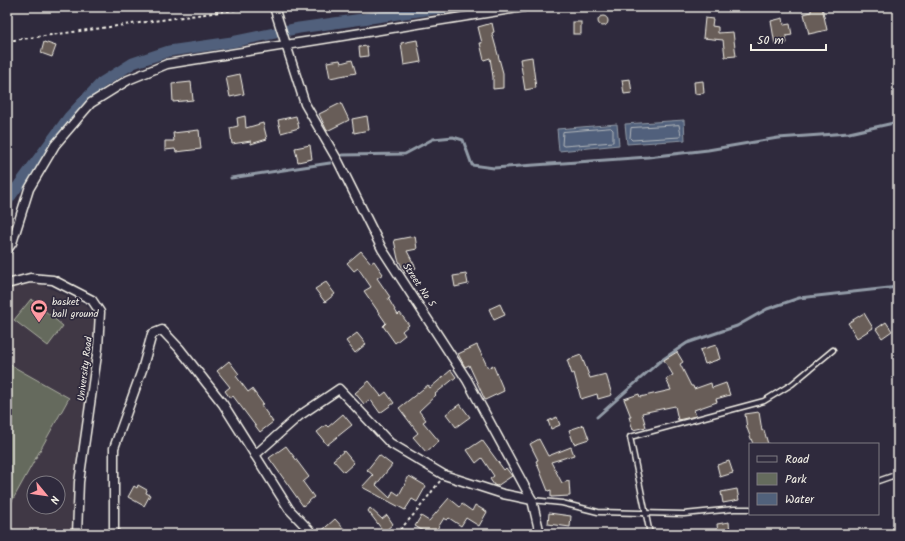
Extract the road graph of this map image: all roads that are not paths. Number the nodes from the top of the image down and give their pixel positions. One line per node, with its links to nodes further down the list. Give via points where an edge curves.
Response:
1 (274, 7): 3 (street, Street No 5)
2 (524, 7): 3 (street)
3 (285, 41): 4 (street, via 167,64 128,80 91,103 55,145 29,189 12,243); 10 (street, Street No 5, via 305,104 338,161 382,249 467,380)
4 (7, 250)
5 (7, 284): 13 (street, University Road, via 30,278 53,280 92,300 100,312 98,348 80,482)
6 (833, 350): 12 (lane, via 792,384 764,401 630,437)
7 (255, 455): 10 (street, via 299,416 339,389 390,443 444,475 503,494); 14 (street, via 223,404 179,348 162,330 152,334 114,448); 15 (street, via 289,510)
8 (898, 474): 9 (lane)
9 (879, 481)
10 (532, 500): 12 (lane, via 562,503 598,512); 16 (street, Street No 5)
11 (749, 509): 12 (lane, via 684,514)
12 (645, 513): 17 (lane)
13 (77, 534)
14 (114, 534)
15 (312, 534)
16 (540, 534)
17 (650, 534)

